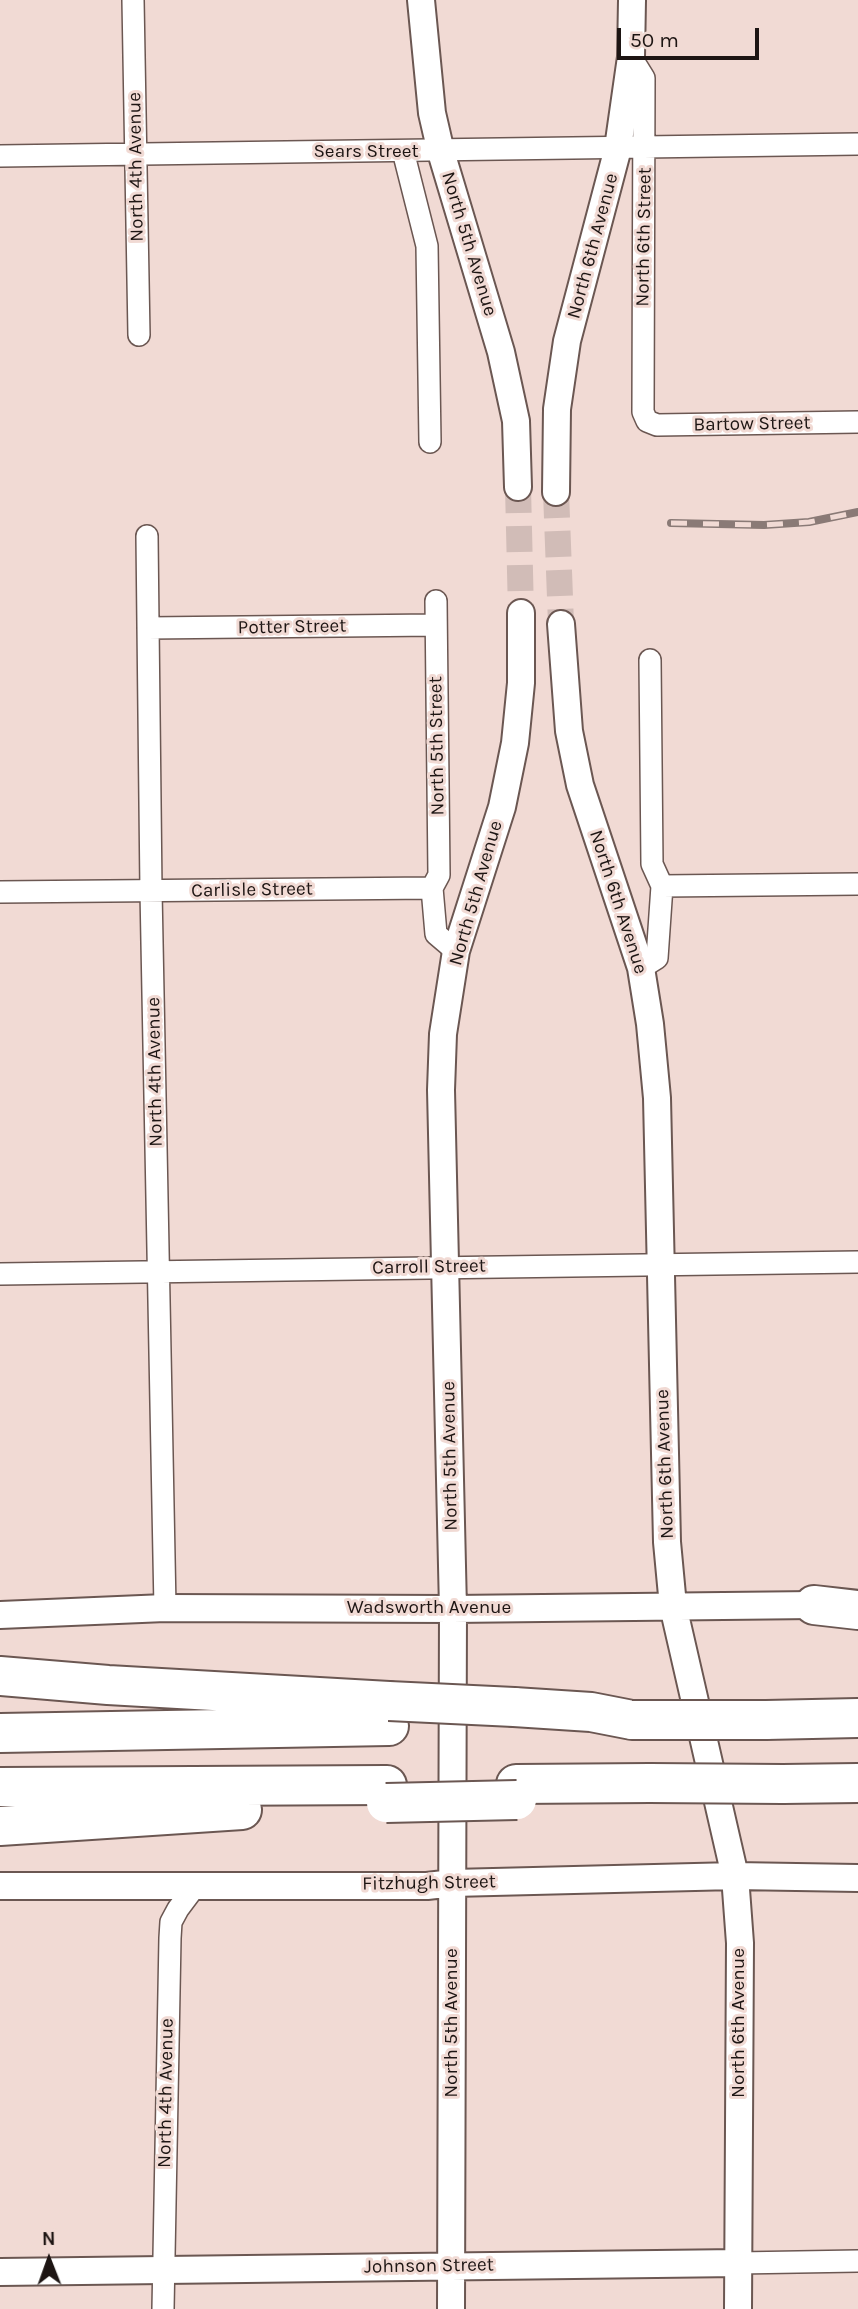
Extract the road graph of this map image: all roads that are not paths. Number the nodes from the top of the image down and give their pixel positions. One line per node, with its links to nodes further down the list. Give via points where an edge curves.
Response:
1 (133, 0): 10 (street, North 4th Avenue)
2 (421, 0): 9 (street, North 5th Avenue, via 425,66)
3 (632, 0): 4 (street, North 6th Avenue)
4 (631, 57): 6 (street, North 6th Avenue); 7 (street, North 6th Street, via 644,78)
5 (858, 144): 7 (street, Sears Street)
6 (618, 148): 7 (street, Sears Street); 9 (street, Sears Street); 17 (street, North 6th Avenue, via 568,341 557,409)
7 (645, 148): 13 (street, North 6th Street, via 643,412)
8 (403, 151): 9 (street, Sears Street); 10 (street, Sears Street); 15 (street, North 5th Avenue, via 427,246)
9 (441, 152): 16 (street, North 5th Avenue, via 502,352 516,421)
10 (136, 153): 11 (street, Sears Street); 12 (street, North 4th Avenue)
11 (0, 156)
12 (139, 335)
13 (647, 421): 14 (street, Bartow Street, via 657,425)
14 (858, 422)
15 (429, 442)
16 (518, 487)
17 (556, 492)
18 (147, 536): 23 (street, North 4th Avenue)
19 (436, 601): 22 (street, North 5th Street)
20 (520, 613): 30 (street, North 5th Avenue, via 521,682 515,743 502,807)
21 (561, 624): 31 (street, North 6th Avenue, via 569,731 580,785)
22 (435, 625): 23 (street, Potter Street); 27 (street, North 5th Street, via 439,875)
23 (148, 628): 28 (street, North 4th Avenue)
24 (650, 660): 26 (street, via 652,864)
25 (858, 884): 26 (street)
26 (662, 886): 31 (street, via 657,958)
27 (432, 888): 28 (street, Carlisle Street); 30 (street, via 436,934)
28 (151, 891): 29 (street, Carlisle Street); 35 (street, North 4th Avenue)
29 (0, 892)
30 (456, 951): 34 (street, North 5th Avenue, via 443,1034 441,1090)
31 (641, 968): 33 (street, North 6th Avenue, via 657,1098)
32 (858, 1262): 33 (street, Carroll Street)
33 (659, 1263): 34 (street, Carroll Street); 39 (street, North 6th Avenue)
34 (446, 1267): 35 (street, Carroll Street); 41 (street, North 5th Avenue)
35 (159, 1270): 36 (street, Carroll Street); 40 (street, North 4th Avenue)
36 (0, 1273)
37 (814, 1605): 38 (street, Wadsworth Avenue); 39 (street, Wadsworth Avenue); 42 (highway)
38 (858, 1605)
39 (673, 1606): 41 (street, Wadsworth Avenue); 52 (street, North 6th Avenue)
40 (166, 1608): 41 (street, Wadsworth Avenue); 43 (street, Wadsworth Avenue)
41 (453, 1609): 54 (street, North 5th Avenue)
42 (858, 1611)
43 (0, 1615)
44 (0, 1676): 45 (highway, via 174,1689)
45 (389, 1714): 46 (highway, bridge, via 591,1712 632,1720); 47 (highway)
46 (858, 1718)
47 (0, 1732)
48 (858, 1783): 50 (highway, bridge, via 642,1783 516,1792)
49 (0, 1787): 50 (highway)
50 (387, 1794): 51 (highway, via 299,1806)
51 (0, 1826)
52 (735, 1876): 53 (street, Fitzhugh Street); 54 (street, Fitzhugh Street); 58 (street, North 6th Avenue, via 740,1943)
53 (858, 1878)
54 (453, 1883): 55 (street, Fitzhugh Street); 59 (street, North 5th Avenue)
55 (197, 1885): 56 (street, Fitzhugh Street); 60 (street, North 4th Avenue, via 171,1922)
56 (0, 1886)
57 (858, 2261): 58 (street, Johnson Street)
58 (738, 2263): 59 (street, Johnson Street); 64 (street, North 6th Avenue)
59 (452, 2266): 60 (street, Johnson Street); 63 (street, North 5th Avenue)
60 (163, 2270): 61 (street, Johnson Street); 62 (street, North 4th Avenue)
61 (0, 2272)
62 (163, 2309)
63 (451, 2309)
64 (738, 2309)

